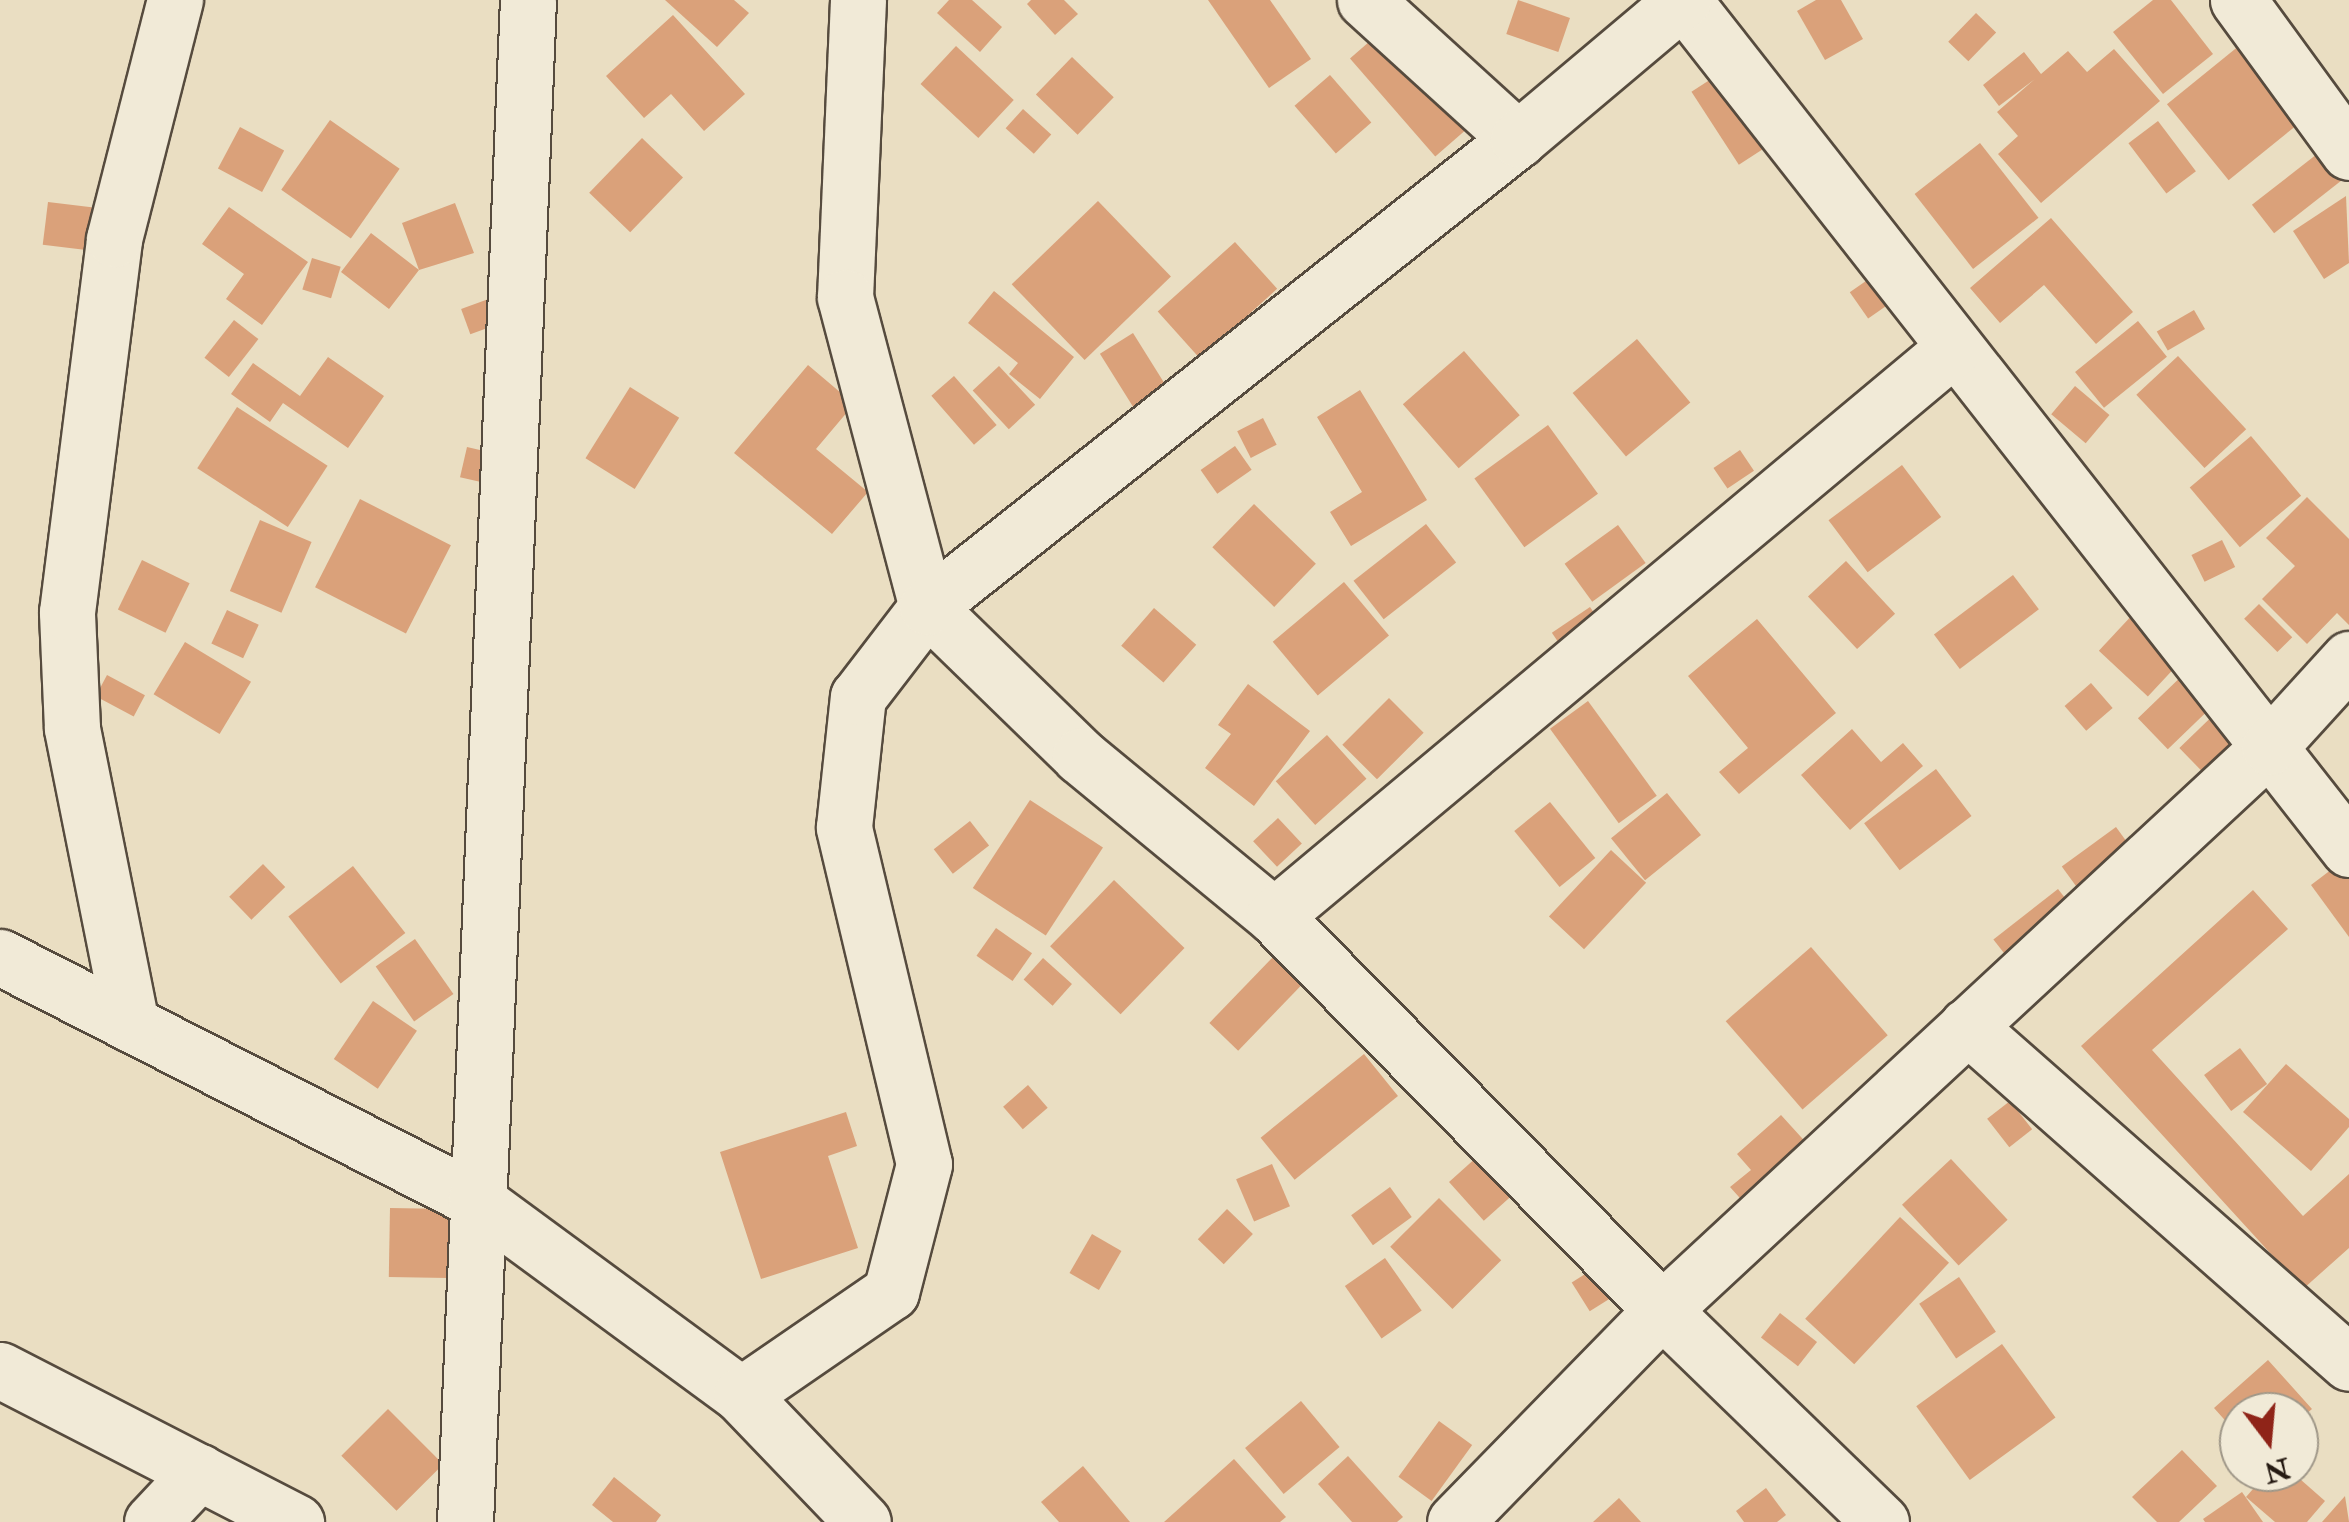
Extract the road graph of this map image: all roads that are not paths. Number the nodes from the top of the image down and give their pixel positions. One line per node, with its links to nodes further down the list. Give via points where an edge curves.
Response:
1 (175, 0): 16 (street, via 114,239 67,612 72,728)
2 (528, 0): 18 (street)
3 (858, 0): 10 (street, via 845,297)
4 (1364, 0): 7 (street)
5 (1683, 0): 7 (street); 9 (street)
6 (2238, 0): 8 (street)
7 (1518, 139): 10 (street)
8 (2349, 152)
9 (1955, 346): 12 (street); 14 (street)
10 (927, 607): 14 (street, via 1080,756); 22 (street, via 858,698 844,827 924,1164 891,1292)
11 (2349, 659): 12 (street)
12 (2269, 747): 13 (street); 17 (street)
13 (2349, 849)
14 (1274, 916): 19 (street)
15 (0, 957): 16 (street)
16 (131, 1024): 18 (street)
17 (1968, 1026): 19 (street); 20 (street)
18 (476, 1200): 22 (street); 26 (street)
19 (1662, 1310): 28 (street); 29 (street)
20 (2349, 1364)
21 (0, 1370): 23 (street)
22 (741, 1396): 27 (street)
23 (198, 1472): 24 (street); 25 (street)
24 (152, 1522)
25 (296, 1522)
26 (465, 1522)
27 (862, 1522)
28 (1455, 1522)
29 (1881, 1522)

